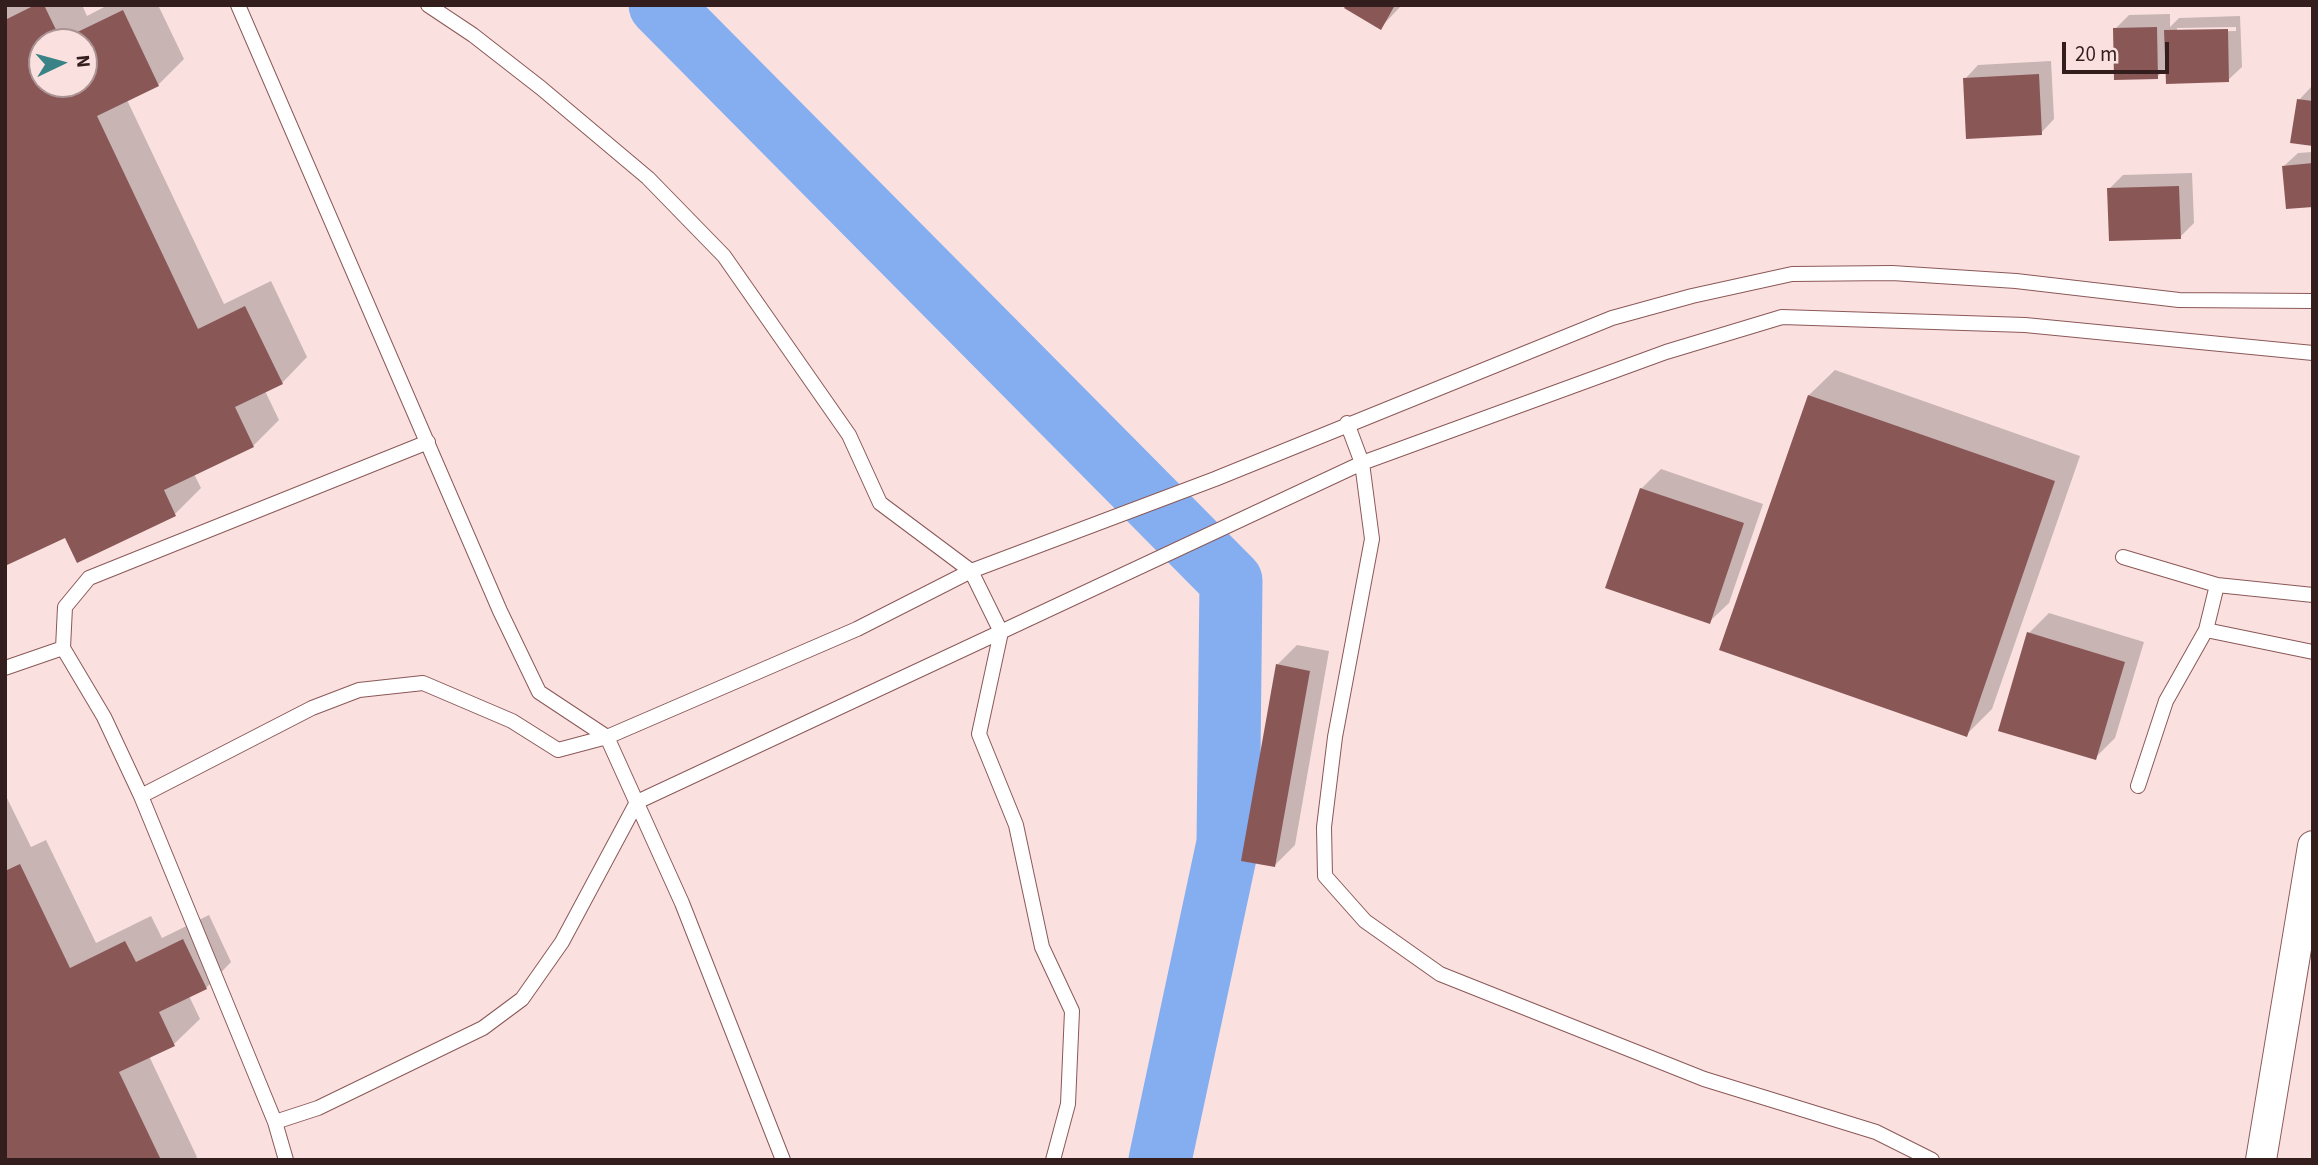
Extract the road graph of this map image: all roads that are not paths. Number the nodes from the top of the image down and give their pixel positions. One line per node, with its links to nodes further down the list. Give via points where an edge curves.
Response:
1 (238, 5): 6 (lane)
2 (428, 5): 9 (lane, via 473,34 648,178 724,256 849,435 880,503)
3 (2313, 301): 5 (lane, via 2179,300 2016,281 1892,273 1792,274 1612,318)
4 (2313, 353): 7 (lane, via 2025,325 1782,317 1667,352)
5 (1347, 423): 7 (lane); 9 (lane, via 1215,479)
6 (428, 442): 14 (lane, via 89,578 65,607); 17 (lane, via 540,692)
7 (1362, 463): 13 (lane); 26 (lane, via 1372,540 1335,737 1324,827 1325,876 1365,921 1440,974 1704,1079 1877,1132)
8 (2123, 557): 10 (lane)
9 (971, 571): 13 (lane); 17 (lane, via 858,629)
10 (2217, 585): 11 (lane); 12 (lane)
11 (2313, 596)
12 (2206, 630): 15 (lane); 18 (lane, via 2166,701)
13 (1001, 632): 20 (lane); 25 (lane, via 979,734 1016,825 1042,947 1072,1011 1068,1104)
14 (63, 648): 16 (lane); 19 (lane, via 104,718)
15 (2313, 652)
16 (5, 668)
17 (607, 737): 19 (lane, via 558,750 512,721 423,683 359,690 312,708); 20 (lane)
18 (2138, 786)
19 (141, 796): 22 (lane)
20 (637, 802): 22 (lane, via 562,942 522,999 483,1028 318,1108); 24 (lane, via 682,903)
21 (2312, 855): 27 (street)
22 (275, 1122): 23 (lane)
23 (286, 1160)
24 (783, 1160)
25 (1053, 1160)
26 (1933, 1160)
27 (2260, 1160)

